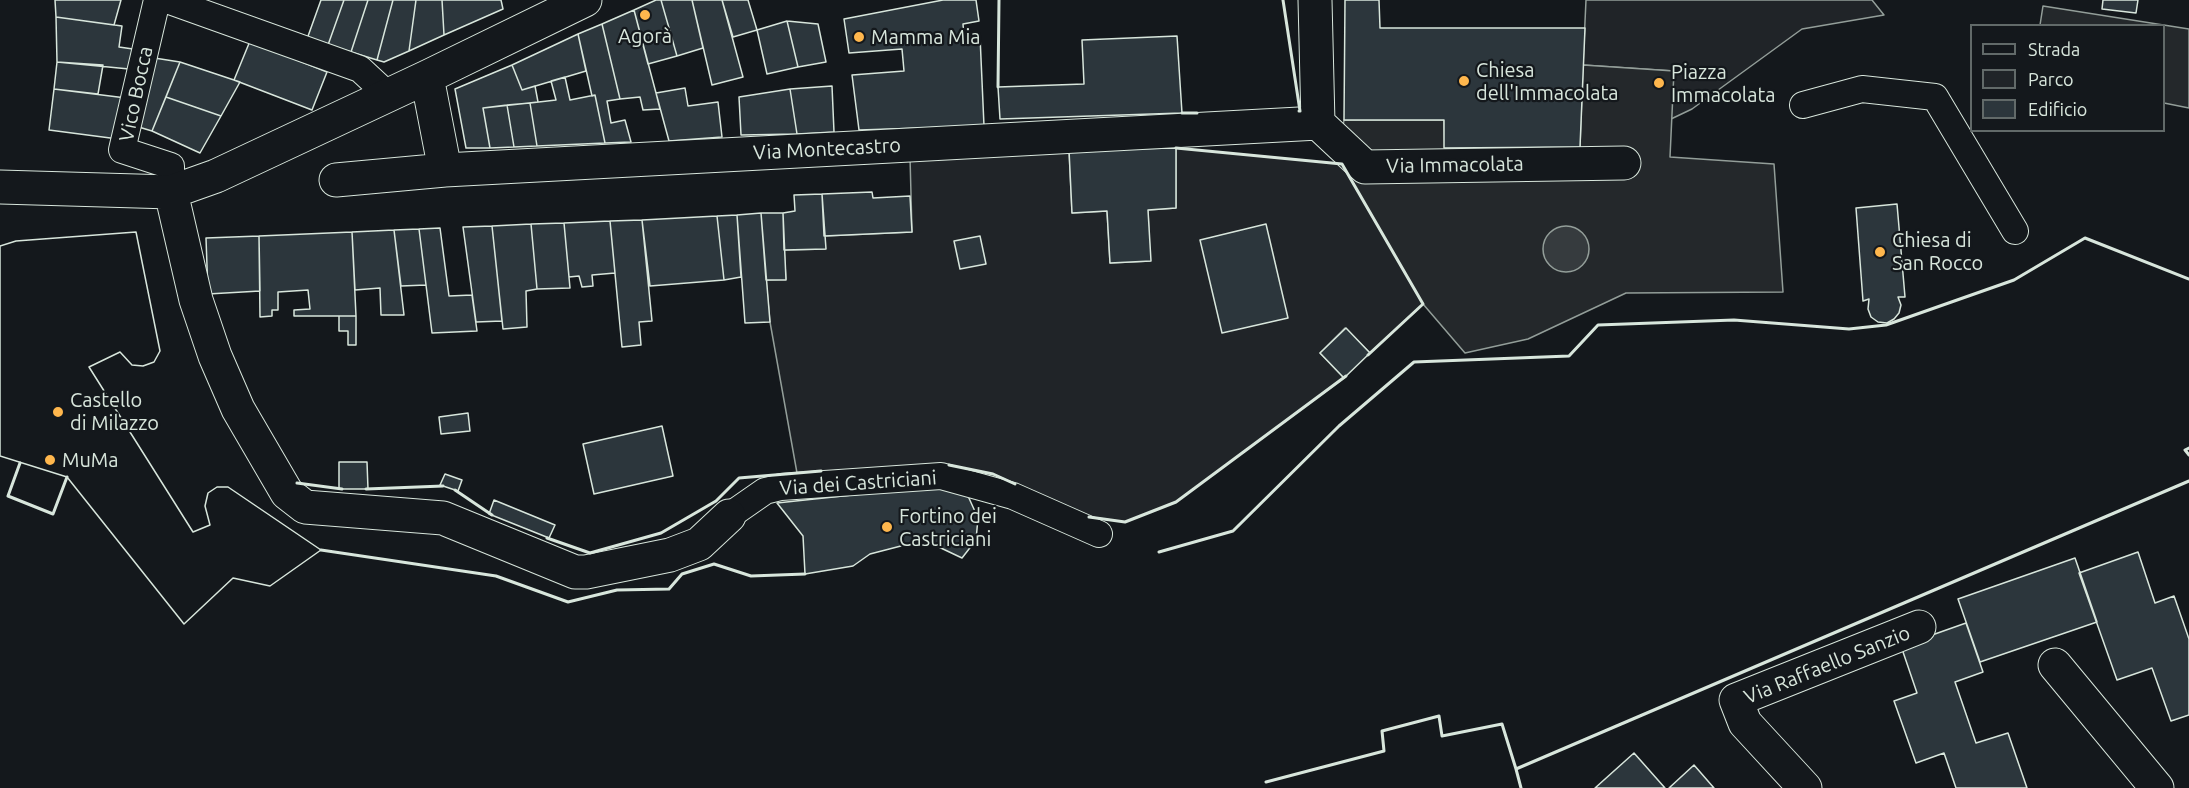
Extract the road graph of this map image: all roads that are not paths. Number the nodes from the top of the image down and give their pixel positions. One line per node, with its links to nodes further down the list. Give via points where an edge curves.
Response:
1 (157, 0): 13 (street, Vico Bocca, via 122,150 171,166)
2 (167, 0): 6 (street, via 360,69)
3 (1315, 0): 8 (street)
4 (567, 2): 5 (street)
5 (427, 77): 6 (street); 10 (street)
6 (388, 95): 13 (street, via 216,176)
7 (1803, 105): 14 (street, via 1862,89 1935,97)
8 (1318, 123): 9 (street, Via Immacolata, via 1365,167); 10 (street, Via Montecastro)
9 (1624, 163)
10 (446, 170): 11 (street, Via Montecastro)
11 (336, 180)
12 (0, 187): 13 (street)
13 (171, 192): 15 (street, Via dei Castriciani, via 196,300 219,366 238,409 287,494 305,507 443,519 574,572 689,548 699,544)
14 (2015, 231)
15 (729, 516): 16 (street, Via dei Castriciani, via 765,491 780,487 941,476 1013,496)
16 (1099, 534)
17 (1919, 627): 19 (street, Via Raffaello Sanzio, via 1736,700 1745,723)
18 (2055, 665): 20 (street)
19 (1805, 788)
20 (2157, 788)

